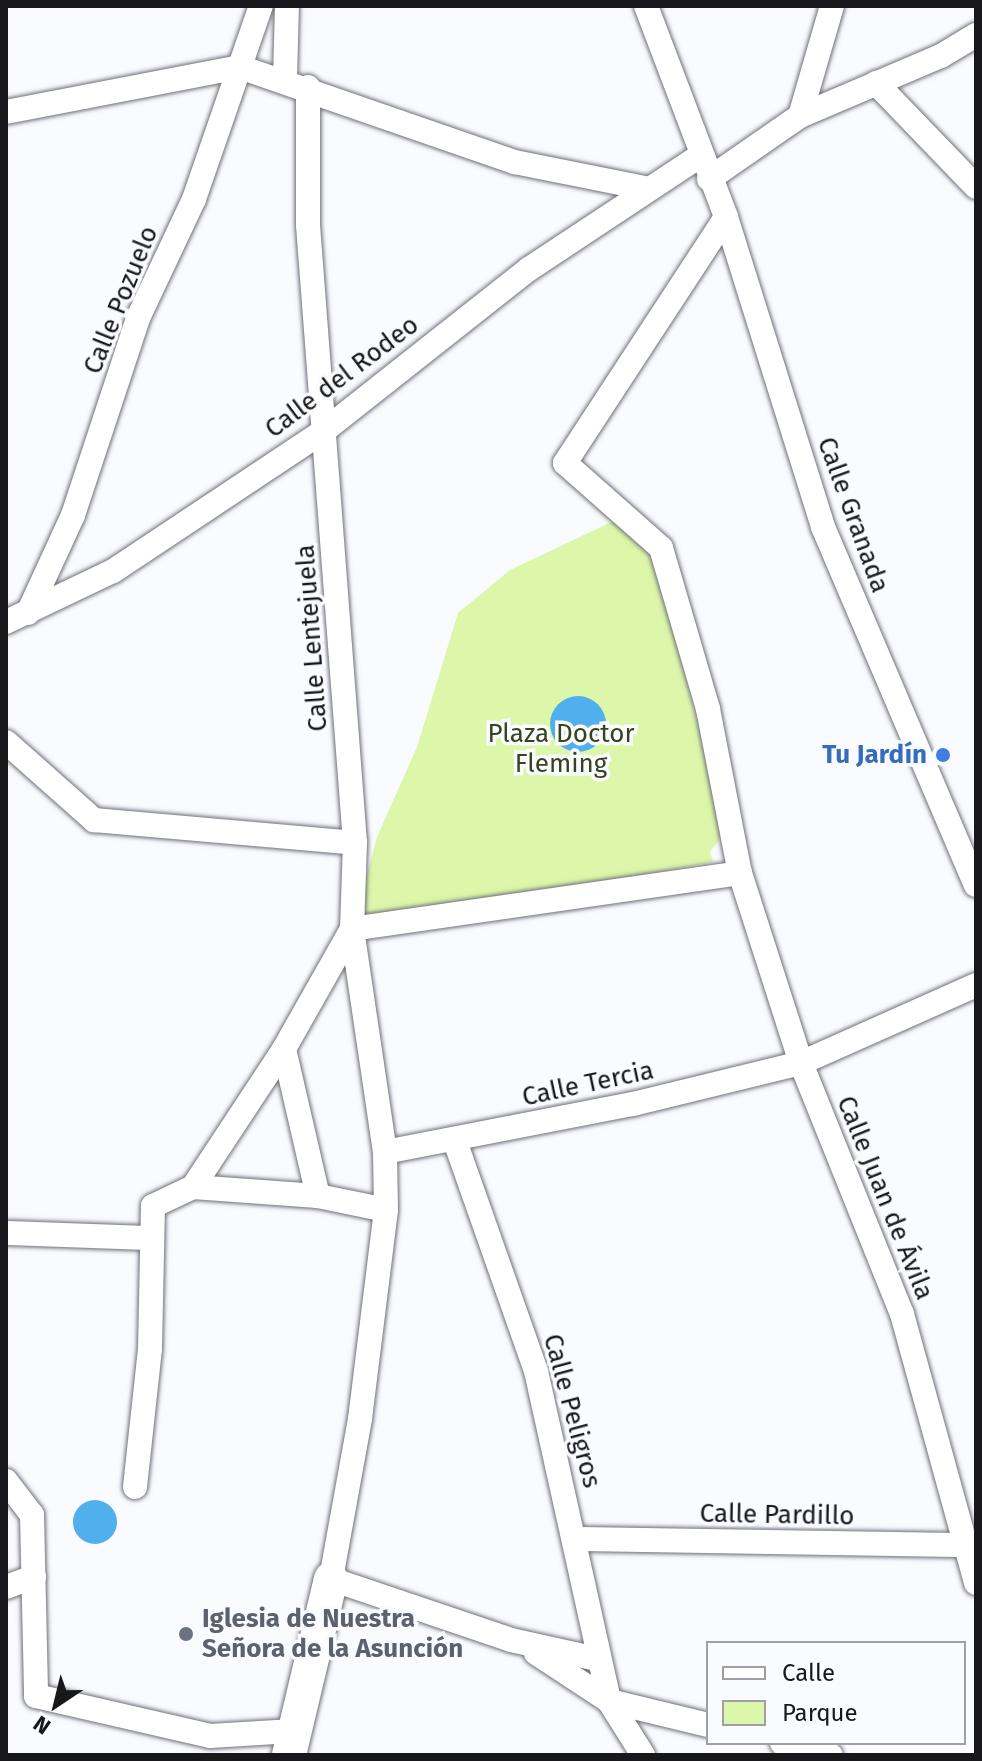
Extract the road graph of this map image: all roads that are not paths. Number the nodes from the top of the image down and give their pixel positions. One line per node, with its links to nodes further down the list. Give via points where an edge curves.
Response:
1 (261, 6): 6 (street, Calle Pozuelo)
2 (287, 6): 8 (street)
3 (646, 6): 11 (street, Calle Granada)
4 (832, 6): 10 (street)
5 (976, 35): 7 (street)
6 (240, 67): 8 (street); 9 (street); 17 (street, Calle Pozuelo, via 194,199 139,316 73,515)
7 (876, 83): 10 (street); 13 (street)
8 (296, 84): 14 (street, via 515,162); 16 (street, Calle Lentejuela)
9 (6, 112)
10 (800, 116): 12 (street)
11 (700, 156): 12 (street, Calle Granada); 14 (street, Calle del Rodeo)
12 (709, 179): 15 (street, Calle Granada)
13 (976, 187)
14 (645, 188): 16 (street, Calle del Rodeo, via 529,269)
15 (726, 217): 20 (street, Calle Juan de Ávila, via 565,463 661,548 708,709); 21 (street, Calle Granada, via 823,527)
16 (325, 430): 17 (street, Calle del Rodeo, via 113,571); 19 (street, Calle Lentejuela)
17 (17, 618)
18 (6, 742): 19 (street, via 94,820)
19 (355, 843): 22 (street, Calle Lentejuela)
20 (740, 873): 22 (street); 25 (street, Calle Juan de Ávila)
21 (976, 885)
22 (352, 929): 24 (street); 27 (street, Calle Lentejuela)
23 (976, 985): 25 (street, Calle Tercia)
24 (284, 1049): 28 (street); 29 (street)
25 (801, 1063): 26 (street, Calle Tercia); 36 (street, Calle Juan de Ávila, via 902,1314)
26 (455, 1141): 27 (street, Calle Tercia); 35 (street, Calle Peligros, via 536,1371)
27 (385, 1152): 30 (street, Calle Lentejuela)
28 (193, 1187): 29 (street); 32 (street, via 153,1206)
29 (318, 1196): 30 (street)
30 (386, 1210): 38 (street, Calle Lentejuela, via 360,1419)
31 (6, 1233): 32 (street)
32 (150, 1238): 34 (street, via 150,1349)
33 (6, 1481): 37 (street, via 32,1515)
34 (135, 1487)
35 (577, 1539): 36 (street, Calle Pardillo); 42 (street, Calle Peligros)
36 (972, 1546): 39 (street, Calle Juan de Ávila)
37 (34, 1577): 40 (street); 45 (street, via 36,1696 210,1736)
38 (331, 1579): 41 (street); 45 (street)
39 (976, 1583)
40 (6, 1587)
41 (511, 1640): 42 (street); 43 (street)
42 (597, 1659): 43 (street, Calle Peligros)
43 (609, 1701): 44 (street); 47 (street)
44 (706, 1725)
45 (291, 1743)
46 (790, 1745): 48 (street)
47 (643, 1755)
48 (831, 1755)

